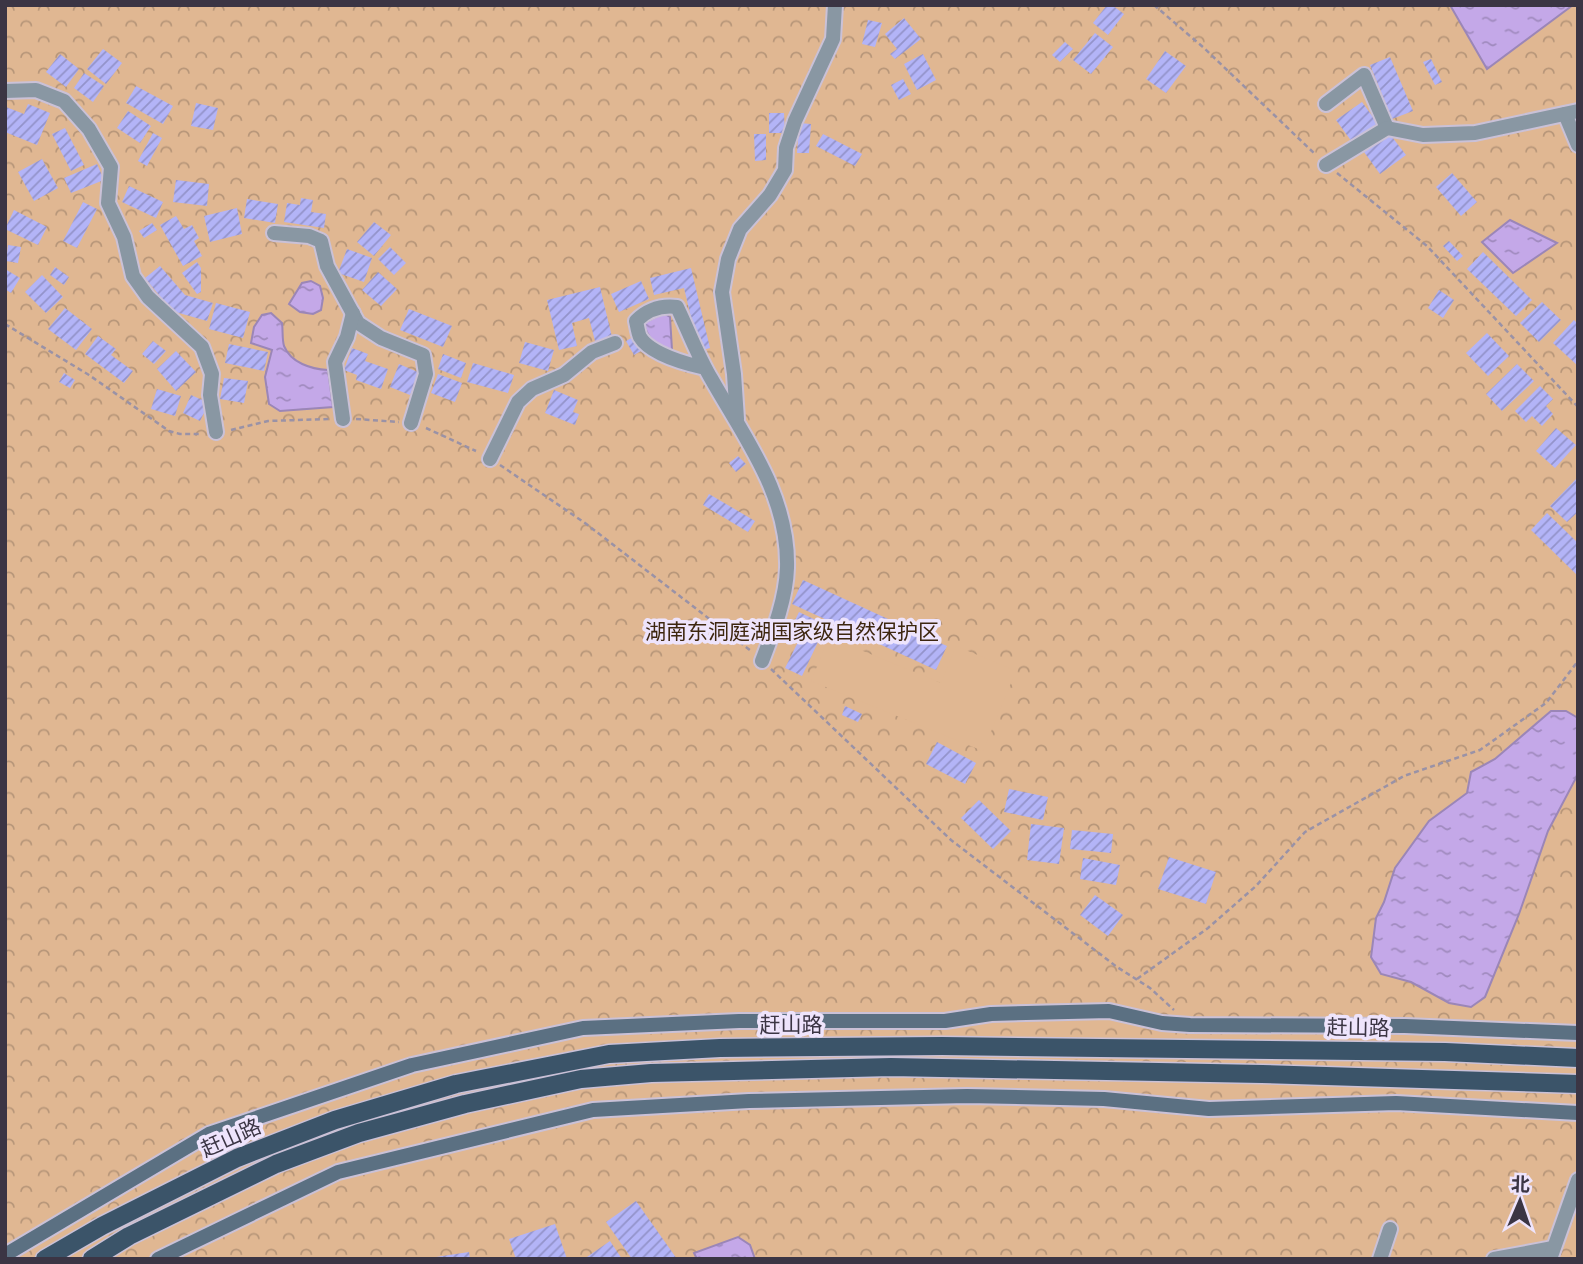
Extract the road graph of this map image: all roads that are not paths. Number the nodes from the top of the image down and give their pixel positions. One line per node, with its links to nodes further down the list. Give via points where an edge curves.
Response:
1 (835, 5): 13 (street, via 833,39 795,121 785,170 740,229 728,259 722,292)
2 (5, 91): 15 (street, via 36,90 64,101 89,129 111,167 108,203 124,237 133,276 148,297 202,347 212,374)
3 (1326, 104): 5 (street, via 1364,75)
4 (1572, 112): 5 (street, via 1475,133 1423,135); 6 (street)
5 (1387, 128): 7 (street)
6 (1578, 145)
7 (1326, 165)
8 (274, 233): 9 (street, via 321,241 327,266)
9 (353, 313): 12 (street, via 335,362); 14 (street, via 358,323 382,338 423,355 426,374)
10 (615, 342): 16 (street, via 592,352 564,375 532,388 517,402)
11 (705, 368): 11 (street, via 677,307 645,312 636,321 640,337 651,347); 13 (street)
12 (343, 419)
13 (737, 421): 17 (street, via 774,491 783,527 787,568 777,621)
14 (411, 423)
15 (216, 432)
16 (490, 459)
17 (762, 661)
18 (1578, 1033): 25 (main road, via 1190,1025 1109,1012 991,1014 945,1021 739,1021 583,1028 412,1065 209,1134)
19 (1578, 1058): 26 (main road, 赶山路, via 942,1046 610,1054 456,1084 335,1120 237,1158)
20 (1578, 1084): 27 (main road, 赶山路, via 891,1067 581,1079 359,1133 276,1164)
21 (1578, 1113): 28 (main road, via 1396,1103 1209,1109 1104,1099 967,1096 593,1110 338,1172)
22 (1578, 1180): 24 (street)
23 (1390, 1229): 29 (street)
24 (1552, 1254): 30 (street)
25 (5, 1255)
26 (45, 1259)
27 (92, 1259)
28 (158, 1259)
29 (1380, 1259)
30 (1494, 1259)

